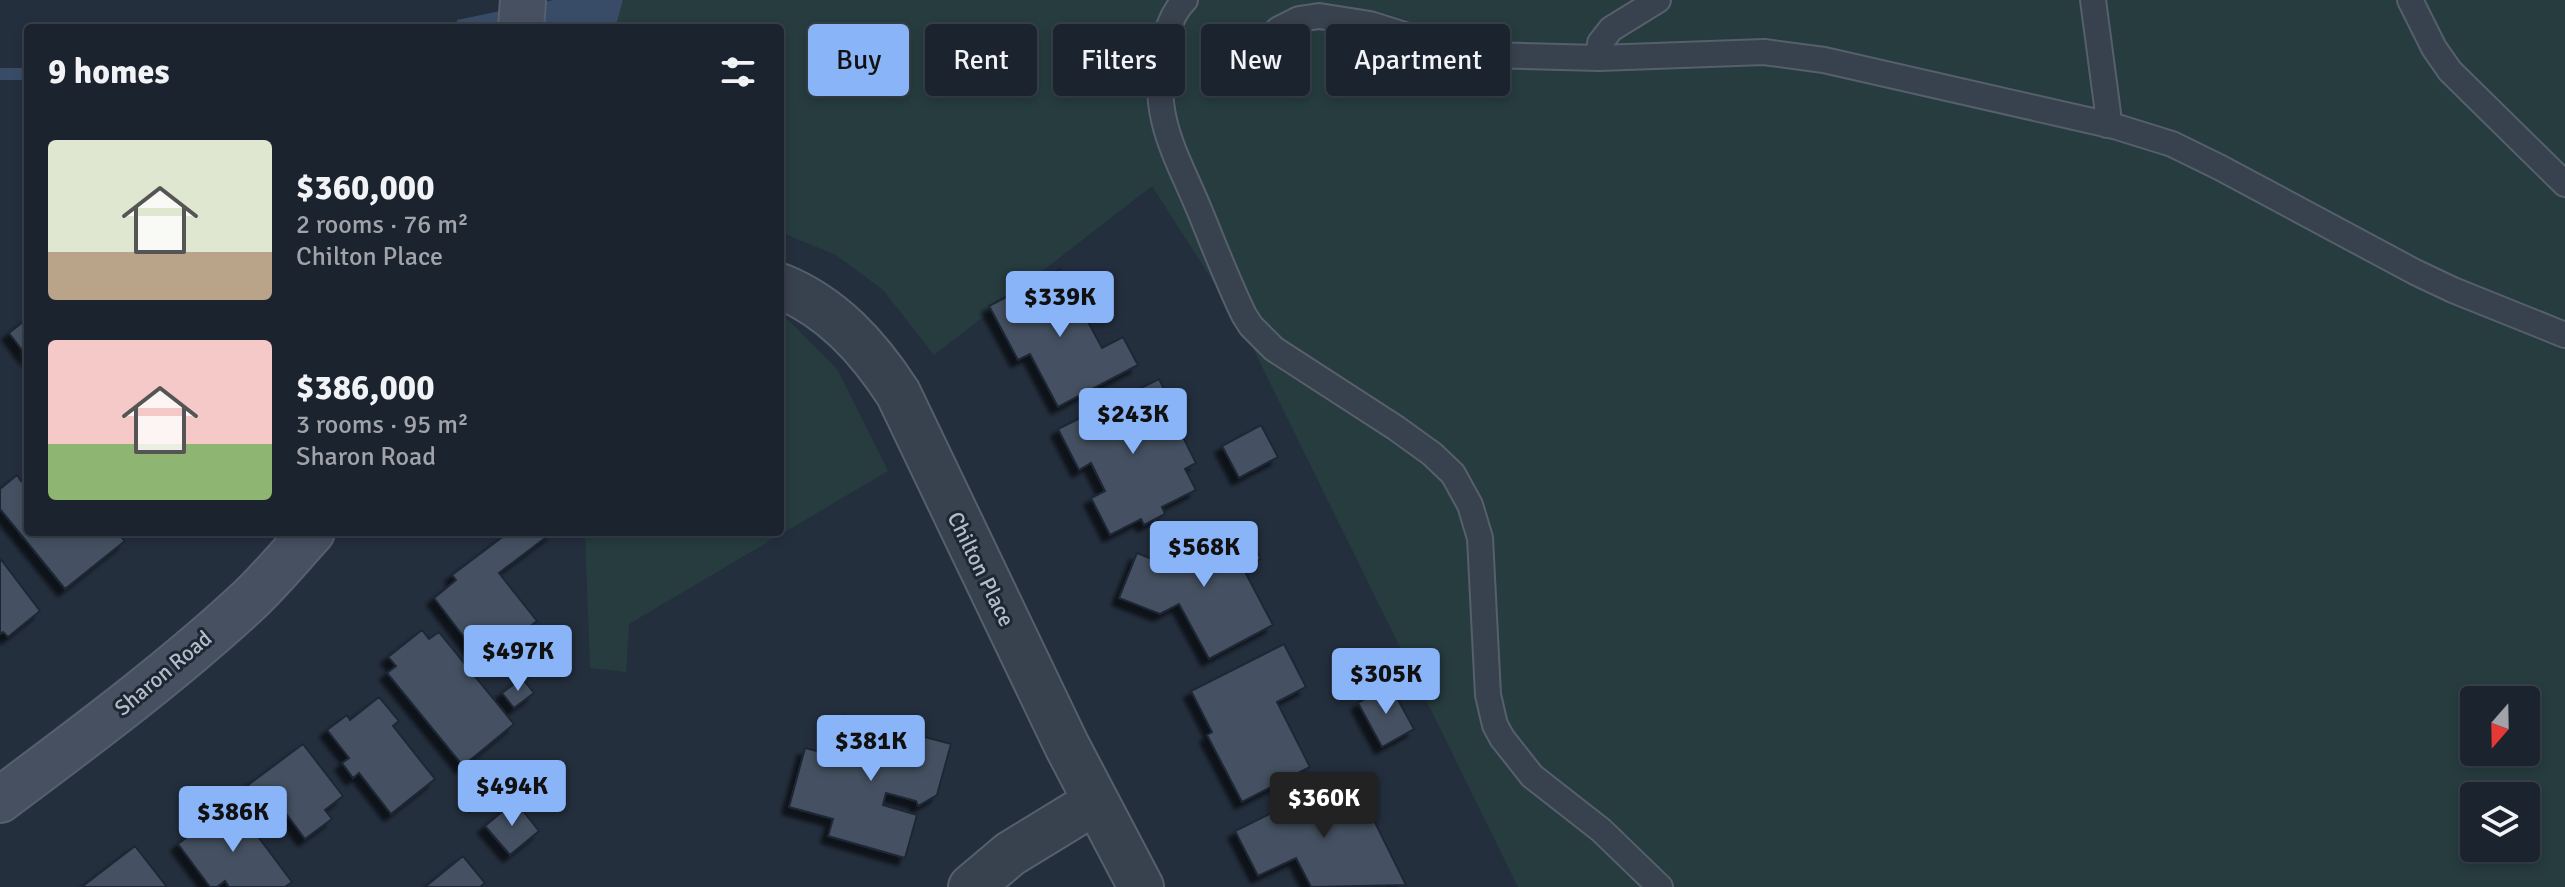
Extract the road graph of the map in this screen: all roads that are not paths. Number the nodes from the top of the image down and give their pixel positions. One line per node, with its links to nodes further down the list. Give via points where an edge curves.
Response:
1 (523, 0): 6 (street)
2 (1185, 0): 18 (lane, via 1167,29 1159,102 1176,161 1244,315 1274,349 1396,428 1453,474 1480,538 1488,695 1495,725 1532,776 1601,830)
3 (1658, 0): 8 (lane, via 1611,29 1600,43)
4 (2093, 0): 9 (lane)
5 (2410, 0): 10 (lane, via 2450,71)
6 (521, 24)
7 (1288, 24): 8 (lane, via 1319,16 1370,24 1464,52)
8 (1599, 58): 9 (lane, via 1796,55)
9 (2107, 125): 12 (lane, via 2183,148 2415,272)
10 (2565, 184)
11 (784, 288): 15 (street, Chilton Place, via 839,322 878,362 898,393)
12 (2565, 335)
13 (308, 536): 14 (street, Sharon Road, via 200,644)
14 (0, 800)
15 (1095, 802): 16 (street, via 1010,854); 17 (street, Chilton Place)
16 (971, 887)
17 (1141, 887)
18 (1660, 887)

